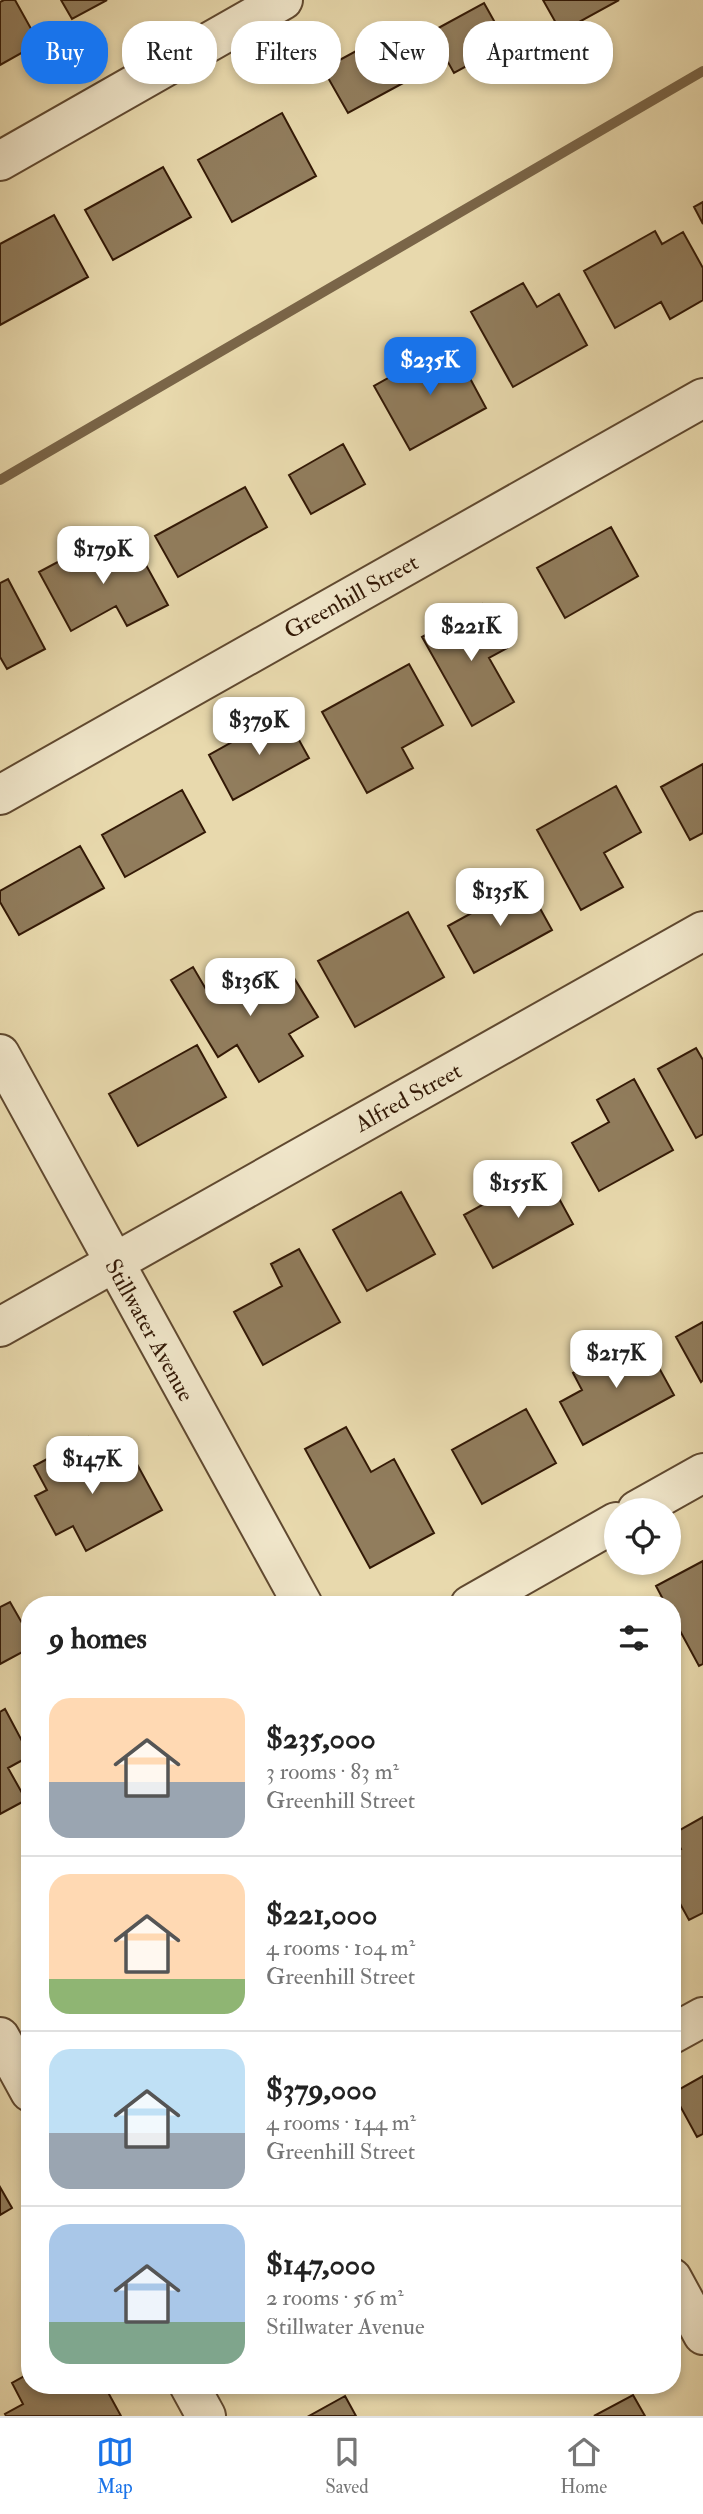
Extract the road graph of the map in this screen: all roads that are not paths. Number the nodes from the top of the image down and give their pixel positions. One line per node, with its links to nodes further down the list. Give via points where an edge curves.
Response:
1 (283, 0): 2 (street)
2 (0, 161)
3 (703, 398): 4 (street, Greenhill Street)
4 (0, 795)
5 (703, 931): 7 (street, Alfred Street)
6 (0, 1054): 7 (street, Stillwater Avenue)
7 (113, 1263): 8 (street, Alfred Street); 12 (street, Stillwater Avenue)
8 (0, 1327)
9 (703, 1473): 10 (street)
10 (658, 1498)
11 (604, 1529): 13 (street)
12 (298, 1596)
13 (486, 1596)
14 (703, 2017): 15 (street)
15 (681, 2029)
16 (0, 2037): 17 (street)
17 (21, 2076)
18 (681, 2295): 19 (street)
19 (703, 2335)
20 (194, 2394): 21 (street)
21 (205, 2416)

